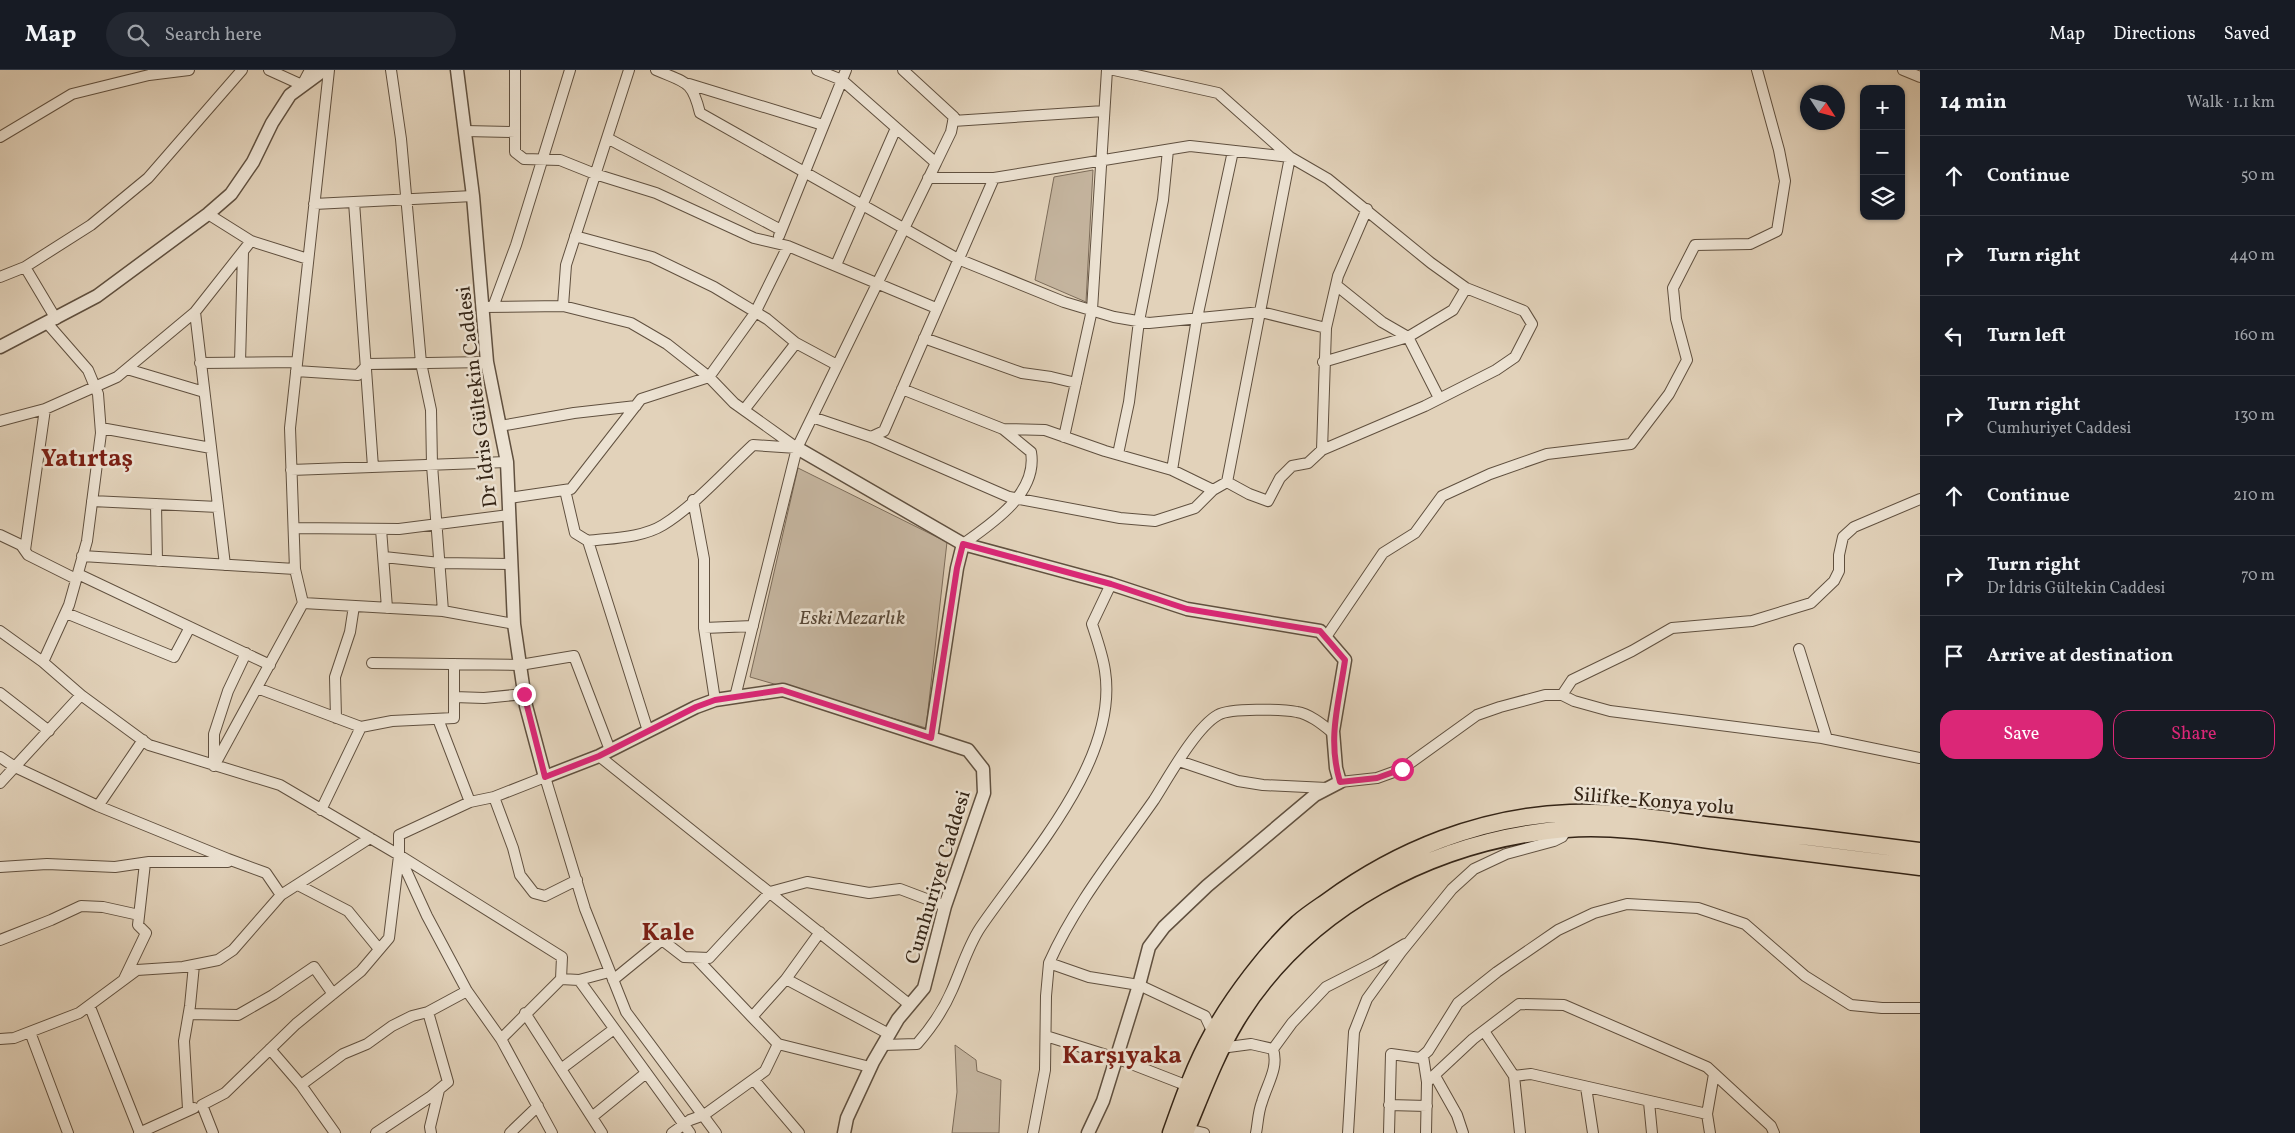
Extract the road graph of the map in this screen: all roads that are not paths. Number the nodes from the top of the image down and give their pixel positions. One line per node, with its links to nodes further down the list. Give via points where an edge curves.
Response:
1 (189, 70): 29 (street, via 149,75 72,94)
2 (242, 70): 58 (street, via 148,178 91,225)
3 (269, 70): 22 (street)
4 (310, 70): 22 (street)
5 (324, 70): 22 (street)
6 (328, 70): 44 (street)
7 (391, 70): 42 (street)
8 (457, 70): 27 (street, Dr İdris Gültekin Caddesi)
9 (515, 70): 28 (street)
10 (570, 70): 34 (street)
11 (629, 70): 30 (street)
12 (656, 70): 21 (street)
13 (817, 70): 19 (street)
14 (903, 70): 24 (street, via 954,117)
15 (1107, 70): 23 (street)
16 (1114, 70): 33 (street, via 1218,94)
17 (1757, 70): 149 (street, via 1786,182 1777,231 1750,244 1695,245 1673,288 1676,319 1687,360 1669,394 1642,430 1631,444 1547,454 1490,474 1442,496 1415,533 1383,553)
18 (1904, 70): 20 (street)
19 (844, 75): 25 (street); 26 (street)
20 (1920, 77)
21 (689, 84): 25 (street); 37 (street, via 700,113)
22 (302, 86): 47 (street, via 290,94 253,162 231,194)
23 (1104, 111): 24 (street); 35 (street)
24 (953, 122): 36 (street)
25 (823, 125): 37 (street)
26 (896, 128): 36 (street); 45 (street)
27 (465, 131): 28 (street); 41 (street, Dr İdris Gültekin Caddesi)
28 (515, 132): 34 (street, via 515,152 524,159)
29 (0, 137)
30 (607, 138): 38 (street); 49 (street)
31 (1168, 150): 32 (street, via 1190,146); 35 (street); 72 (street, via 1163,200)
32 (1233, 151): 33 (street); 70 (street)
33 (1290, 157): 46 (street, via 1328,179); 68 (street)
34 (543, 158): 38 (street, via 560,160); 64 (street, via 516,245)
35 (1100, 161): 40 (street); 66 (street)
36 (936, 163): 39 (street)
37 (804, 172): 45 (street); 49 (street)
38 (595, 174): 50 (street); 52 (street, via 656,193 754,238)
39 (928, 178): 40 (street); 48 (street)
40 (994, 178): 55 (street)
41 (473, 196): 42 (street); 64 (street, Dr İdris Gültekin Caddesi)
42 (406, 199): 43 (street); 82 (street)
43 (354, 202): 44 (street); 85 (street)
44 (314, 204): 56 (street)
45 (861, 204): 48 (street); 57 (street)
46 (1366, 210): 61 (street); 62 (street)
47 (208, 214): 51 (street); 71 (street, via 97,296)
48 (904, 228): 55 (street); 60 (street)
49 (781, 230): 52 (street)
50 (575, 236): 63 (street, via 566,264); 69 (street, via 652,257 714,287)
51 (250, 242): 54 (street); 56 (street)
52 (776, 243): 53 (street)
53 (788, 246): 57 (street); 69 (street)
54 (243, 252): 67 (street); 78 (street)
55 (958, 258): 65 (street); 66 (street, via 1064,302)
56 (308, 259): 84 (street)
57 (836, 265): 60 (street)
58 (26, 267): 59 (street); 71 (street)
59 (0, 277)
60 (877, 284): 65 (street); 83 (street)
61 (1336, 285): 73 (street); 74 (street, via 1382,322)
62 (1466, 288): 74 (street, via 1453,310); 92 (street, via 1524,311 1532,324 1514,357 1496,370)
63 (563, 306): 64 (street); 87 (street, via 631,323 667,344)
64 (488, 307): 79 (street, Dr İdris Gültekin Caddesi)
65 (936, 308): 75 (street)
66 (1092, 310): 72 (street); 88 (street)
67 (194, 312): 81 (street); 86 (street)
68 (1261, 312): 70 (street); 73 (street); 112 (street)
69 (755, 314): 76 (street, via 767,319); 87 (street)
70 (1196, 318): 72 (street); 111 (street)
71 (51, 321): 77 (street); 89 (street, via 88,370)
72 (1139, 321): 106 (street, via 1129,402)
73 (1326, 328): 80 (street)
74 (1408, 337): 80 (street); 92 (street)
75 (924, 338): 88 (street, via 1022,374); 90 (street)
76 (796, 342): 83 (street); 95 (street)
77 (0, 347)
78 (240, 362): 81 (street); 84 (street)
79 (487, 362): 82 (street); 98 (street, Dr İdris Gültekin Caddesi)
80 (1323, 362): 105 (street)
81 (200, 363): 91 (street)
82 (422, 363): 85 (street); 108 (street, via 432,410)
83 (837, 365): 96 (street)
84 (296, 366): 85 (street, via 358,375); 110 (street, via 290,428)
85 (366, 366): 109 (street)
86 (127, 369): 89 (street); 91 (street)
87 (709, 377): 93 (street, via 641,399); 95 (street)
88 (1076, 383): 102 (street)
89 (95, 387): 94 (street); 99 (street)
90 (902, 390): 100 (street); 101 (street, via 884,431)
91 (204, 392): 103 (street)
92 (1439, 398): 105 (street)
93 (636, 406): 98 (street); 113 (street, via 571,489)
94 (45, 409): 97 (street); 129 (street)
95 (744, 410): 104 (street)
96 (812, 417): 101 (street); 104 (street)
97 (0, 422)
98 (500, 426): 107 (street, Dr İdris Gültekin Caddesi)
99 (100, 428): 103 (street); 119 (street)
100 (1003, 429): 102 (street, via 1045,430); 116 (street, via 1031,452 1033,464)
101 (871, 437): 116 (street)
102 (1064, 437): 106 (street)
103 (211, 448): 121 (street)
104 (797, 448): 118 (street, via 753,445); 128 (street); 145 (street)
105 (1322, 450): 112 (street, via 1308,463 1292,466 1280,478 1268,500)
106 (1118, 454): 111 (street)
107 (507, 462): 108 (street); 115 (street, Dr İdris Gültekin Caddesi)
108 (432, 465): 109 (street); 123 (street)
109 (373, 467): 110 (street)
110 (292, 470): 124 (street)
111 (1172, 470): 114 (street)
112 (1227, 482): 114 (street)
113 (565, 490): 115 (street); 127 (street, via 575,533)
114 (1213, 490): 116 (street, via 1195,508 1154,521)
115 (509, 498): 122 (street, Dr İdris Gültekin Caddesi)
116 (1018, 499): 128 (street, via 991,525)
117 (1920, 499): 160 (street, via 1854,527 1843,537 1839,571 1834,581 1811,602 1752,621 1672,628 1572,680)
118 (693, 500): 127 (street, via 662,525 631,536); 147 (street, via 704,559)
119 (92, 501): 120 (street); 130 (street)
120 (156, 504): 121 (street); 132 (street)
121 (218, 507): 135 (street)
122 (509, 515): 123 (street); 134 (street, Dr İdris Gültekin Caddesi)
123 (437, 524): 125 (street); 133 (street)
124 (294, 528): 125 (street); 136 (street)
125 (381, 529): 131 (street)
126 (0, 535): 129 (street)
127 (588, 542): 169 (street)
128 (963, 544): 138 (street); 171 (street)
129 (25, 550): 137 (street, via 28,555)
130 (82, 556): 132 (street); 137 (street)
131 (384, 556): 133 (street); 141 (street)
132 (157, 561): 135 (street)
133 (440, 563): 134 (street); 142 (street)
134 (511, 564): 144 (street, Dr İdris Gültekin Caddesi)
135 (225, 565): 136 (street)
136 (295, 569): 139 (street)
137 (77, 577): 143 (street); 146 (street)
138 (1111, 584): 149 (street, via 1187,609 1320,631); 231 (street, via 1092,624 1106,672 1105,710 1095,746 1070,800 1037,852 978,930 935,1023 917,1044)
139 (303, 603): 140 (street); 155 (street)
140 (354, 606): 141 (street); 165 (street, via 350,632 335,677)
141 (387, 608): 142 (street)
142 (443, 611): 144 (street)
143 (66, 612): 146 (street, via 174,657); 152 (street)
144 (514, 624): 156 (street, Dr İdris Gültekin Caddesi)
145 (753, 626): 147 (street); 163 (street)
146 (190, 627): 151 (street)
147 (704, 628): 164 (street)
148 (0, 631): 152 (street)
149 (1326, 636): 170 (street, via 1345,660)
150 (1799, 649): 172 (street)
151 (246, 653): 155 (street); 178 (street, via 228,691 214,734)
152 (43, 662): 161 (street)
153 (372, 663): 154 (street)
154 (454, 664): 156 (street); 162 (street)
155 (270, 665): 157 (street)
156 (520, 665): 159 (street, Dr İdris Gültekin Caddesi); 174 (street, via 574,656)
157 (257, 688): 165 (street); 178 (street)
158 (0, 693): 168 (street)
159 (524, 694): 162 (street); 180 (street, Dr İdris Gültekin Caddesi)
160 (1562, 694): 172 (street, via 1610,711); 181 (street, via 1545,695 1477,715 1402,769 1377,778)
161 (81, 695): 168 (street); 173 (street)
162 (454, 697): 166 (street, via 454,718)
163 (735, 697): 164 (street); 171 (street, Cumhuriyet Caddesi, via 782,690)
164 (715, 700): 169 (street)
165 (336, 718): 167 (street)
166 (438, 719): 167 (street, via 392,721); 185 (street)
167 (361, 727): 187 (street)
168 (48, 731): 179 (street)
169 (648, 731): 174 (street)
170 (1333, 733): 177 (street, via 1298,712 1248,710 1218,714); 181 (street)
171 (931, 738): 200 (street, Cumhuriyet Caddesi, via 968,750 983,769 984,793)
172 (1827, 739): 176 (street)
173 (143, 740): 178 (street, via 149,745); 186 (street)
174 (604, 753): 180 (street); 198 (street)
175 (0, 757): 179 (street)
176 (1920, 758)
177 (1179, 761): 183 (street, via 1238,781); 207 (street, via 1062,933)
178 (214, 766): 187 (street, via 280,786)
179 (15, 767): 182 (street); 186 (street)
180 (545, 777): 184 (street); 196 (street)
181 (1340, 782): 183 (street)
182 (0, 783)
183 (1327, 788): 214 (street, via 1207,886 1164,927 1149,947)
184 (494, 797): 185 (street); 196 (street, via 520,875 534,893 544,896)
185 (470, 802): 191 (street, via 399,835)
186 (98, 806): 192 (street)
187 (321, 810): 189 (street)
188 (1566, 829): 195 (highway, Silifke-Konya yolu, via 1635,830); 204 (street, via 1562,837 1554,841 1506,854 1474,869 1452,889); 233 (highway, Silifke-Konya yolu, via 1459,849 1417,865 1371,890 1324,922 1283,958 1257,990)
189 (370, 838): 191 (street); 197 (street)
190 (1920, 850): 227 (highway, Silifke-Konya yolu, via 1631,815 1570,813 1514,819 1472,829 1428,844 1382,866 1299,922 1268,955)
191 (399, 855): 205 (street, via 389,938); 210 (street, via 562,957); 215 (street)
192 (234, 862): 193 (street); 199 (street, via 266,873)
193 (144, 863): 194 (street, via 115,867 47,864); 201 (street)
194 (0, 867)
195 (1920, 867)
196 (577, 880): 209 (street)
197 (298, 884): 199 (street); 205 (street, via 348,911)
198 (770, 892): 200 (street, via 808,882 870,893 900,889); 202 (street); 206 (street, via 709,958)
199 (281, 895): 208 (street, via 233,950 218,960)
200 (945, 906): 217 (street, Cumhuriyet Caddesi, via 924,988)
201 (139, 914): 203 (street, via 81,906); 212 (street, via 138,925 146,933)
202 (820, 932): 211 (street); 217 (street)
203 (0, 940)
204 (1410, 941): 235 (street, via 1326,987 1292,1023); 278 (street, via 1367,999 1354,1032)
205 (379, 949): 216 (street, via 361,971)
206 (696, 958): 209 (street, via 684,957 662,940); 223 (street)
207 (1049, 963): 214 (street, via 1089,977); 228 (street)
208 (194, 965): 212 (street, via 137,970); 222 (street)
209 (611, 976): 213 (street); 256 (street, via 626,1012)
210 (562, 979): 213 (street); 221 (street)
211 (786, 979): 223 (street); 231 (street)
212 (124, 980): 218 (street)
213 (579, 980): 224 (street)
214 (1140, 985): 227 (street, via 1205,1016); 237 (street)
215 (467, 991): 220 (street); 230 (street)
216 (333, 994): 222 (street, via 314,967 238,1015); 234 (street)
217 (910, 1005): 231 (street, Cumhuriyet Caddesi)
218 (90, 1007): 226 (street); 262 (street)
219 (1920, 1008): 236 (street, via 1851,1004 1805,976 1745,924 1698,908 1627,904 1594,913 1558,930 1498,972 1458,1002)
220 (428, 1012): 245 (street, via 412,1016 367,1044 343,1054); 248 (street, via 448,1082)
221 (525, 1013): 230 (street); 239 (street)
222 (189, 1014): 254 (street, via 184,1041)
223 (752, 1017): 232 (street)
224 (614, 1029): 239 (street); 240 (street)
225 (1484, 1031): 241 (street, via 1519,1004 1564,1005 1707,1067); 242 (street); 243 (street)
226 (30, 1032): 229 (street); 261 (street)
227 (1213, 1033): 246 (highway, Silifke-Konya yolu)
228 (1046, 1036): 237 (street); 259 (street)
229 (0, 1039)
230 (501, 1039): 252 (street)
231 (886, 1040): 238 (street, Cumhuriyet Caddesi)
232 (778, 1044): 238 (street); 244 (street, via 766,1071)
233 (1221, 1048): 235 (street, via 1251,1044); 260 (highway, Silifke-Konya yolu)
234 (270, 1049): 245 (street); 250 (street, via 225,1093)
235 (1274, 1049): 277 (street, via 1274,1073 1261,1103)
236 (1422, 1056): 243 (street); 251 (street, via 1391,1054)
237 (1116, 1058): 246 (street); 275 (street, via 1103,1101)
238 (870, 1067): 274 (street, Cumhuriyet Caddesi, via 847,1118)
239 (561, 1069): 257 (street)
240 (646, 1073): 257 (street); 258 (street)
241 (1714, 1074): 255 (street); 286 (street, via 1771,1126)
242 (1514, 1076): 247 (street, via 1530,1074); 282 (street)
243 (1431, 1079): 253 (street); 281 (street, via 1457,1115)
244 (754, 1080): 256 (street); 273 (street)
245 (301, 1085): 264 (street)
246 (1188, 1086): 260 (highway, Silifke-Konya yolu)
247 (1586, 1087): 249 (street); 283 (street)
248 (439, 1090): 265 (street); 266 (street)
249 (1649, 1102): 255 (street); 284 (street)
250 (202, 1105): 254 (street); 263 (street)
251 (1389, 1105): 253 (street); 279 (street)
252 (538, 1106): 267 (street); 268 (street)
253 (1427, 1106): 280 (street)
254 (188, 1109): 262 (street)
255 (1707, 1114): 285 (street)
256 (704, 1115): 258 (street); 272 (street)
257 (592, 1118): 269 (street)
258 (684, 1124): 270 (street); 271 (street)
259 (1037, 1132)
260 (1181, 1132): 276 (street)
261 (68, 1133)
262 (140, 1133)
263 (213, 1133)
264 (335, 1133)
265 (376, 1133)
266 (431, 1133)
267 (510, 1133)
268 (552, 1133)
269 (602, 1133)
270 (672, 1133)
271 (690, 1133)
272 (716, 1133)
273 (799, 1133)
274 (844, 1133)
275 (1088, 1133)
276 (1204, 1133)
277 (1256, 1133)
278 (1348, 1133)
279 (1388, 1133)
280 (1426, 1133)
281 (1463, 1133)
282 (1520, 1133)
283 (1593, 1133)
284 (1652, 1133)
285 (1710, 1133)
286 (1774, 1133)

